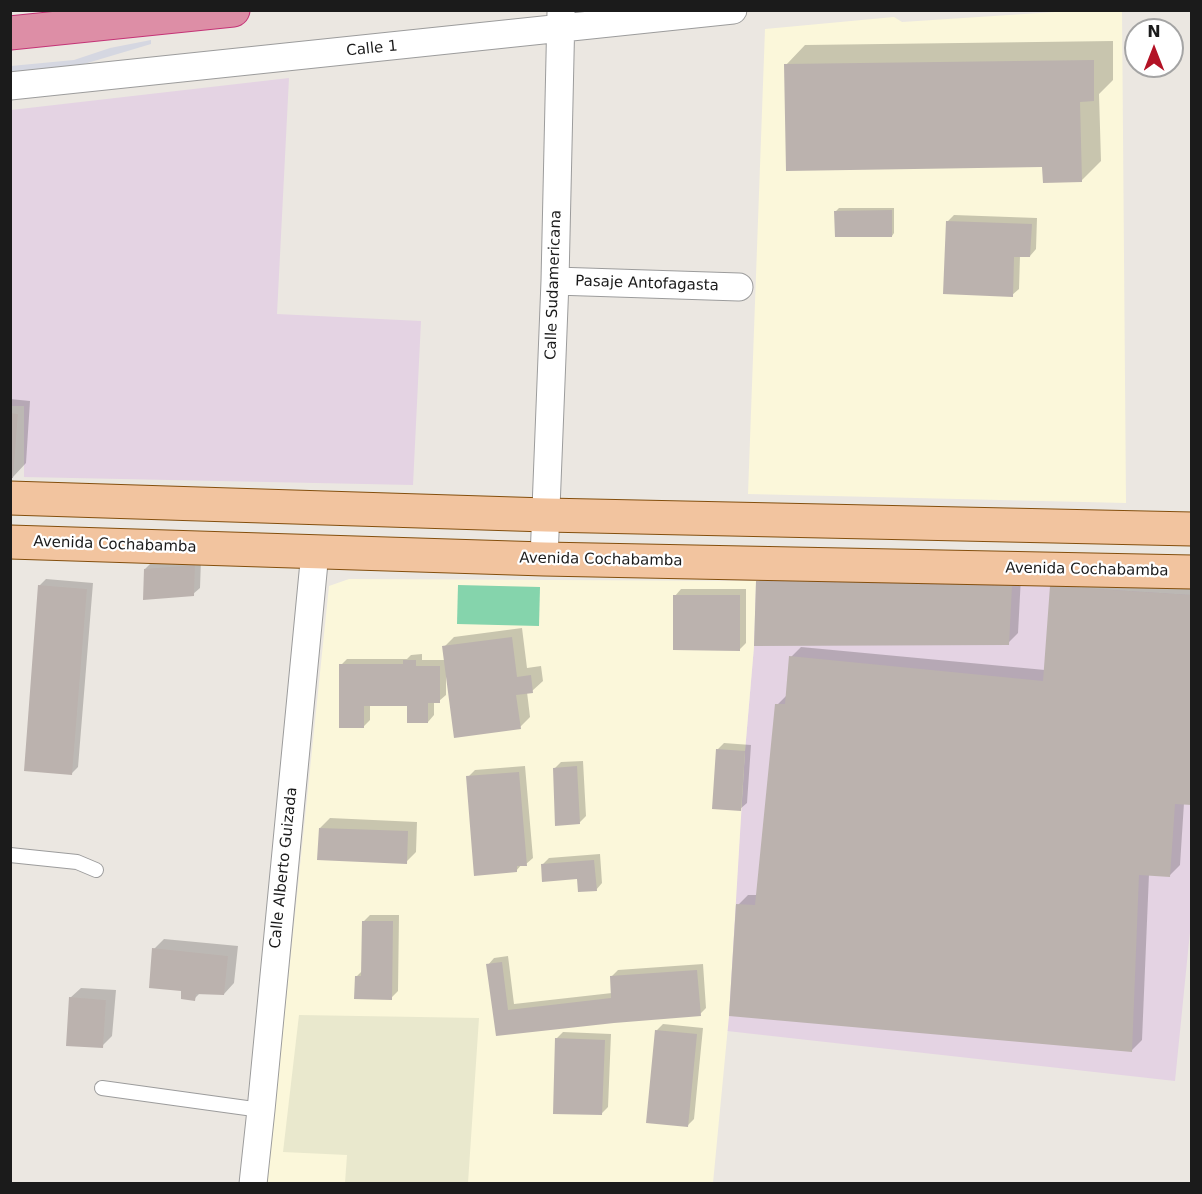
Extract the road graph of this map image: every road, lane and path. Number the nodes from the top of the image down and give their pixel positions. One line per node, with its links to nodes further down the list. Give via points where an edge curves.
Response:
1 (233, 10): 4 (highway)
2 (733, 10): 3 (street, Calle 1)
3 (561, 20): 5 (street, Calle 1); 6 (street, Calle Sudamericana)
4 (10, 33)
5 (10, 87)
6 (555, 281): 7 (street, Pasaje Antofagasta); 9 (street, Calle Sudamericana)
7 (739, 287)
8 (10, 498): 9 (main road)
9 (546, 515): 10 (main road); 13 (street, Calle Sudamericana)
10 (1191, 529)
11 (10, 542): 12 (main road, Avenida Cochabamba)
12 (315, 552): 13 (main road, Avenida Cochabamba); 18 (street, Calle Alberto Guizada)
13 (544, 559): 14 (main road, Avenida Cochabamba)
14 (1191, 572)
15 (10, 855): 16 (lane, via 78,862)
16 (96, 870)
17 (102, 1088): 18 (lane)
18 (261, 1110): 19 (street, Calle Alberto Guizada)
19 (253, 1184)

